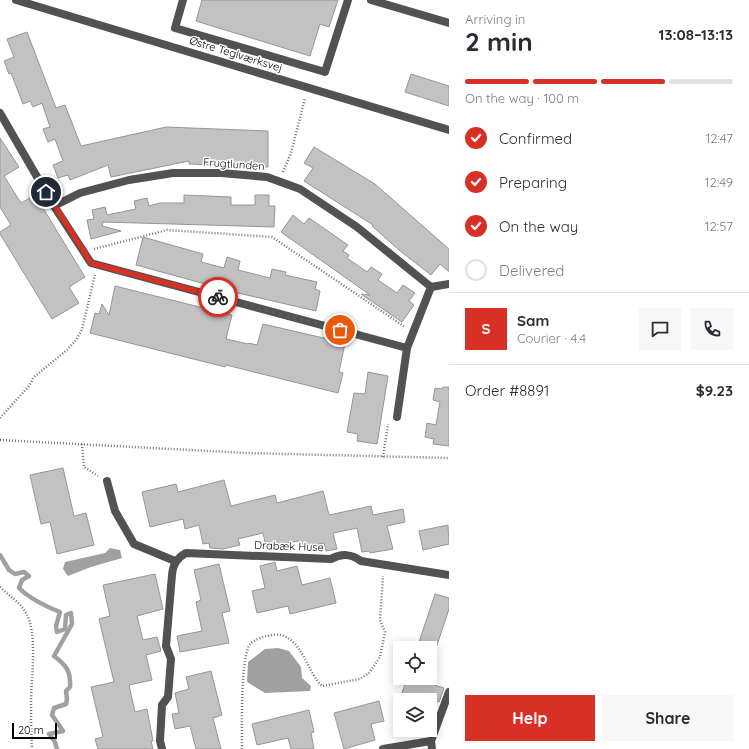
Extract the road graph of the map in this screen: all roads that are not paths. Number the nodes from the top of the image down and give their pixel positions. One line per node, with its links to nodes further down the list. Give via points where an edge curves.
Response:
1 (16, 0): 7 (street, Østre Teglværksvej)
2 (183, 0): 3 (street, via 176,28 325,72)
3 (348, 0)
4 (371, 0): 5 (street)
5 (449, 23)
6 (0, 113): 8 (street)
7 (449, 130)
8 (54, 206): 10 (street, Frugtlunden, via 80,193 129,180 173,173 267,177 300,189 357,228); 11 (street, via 91,263)
9 (449, 284): 10 (street)
10 (431, 286): 11 (street)
11 (407, 348): 12 (street)
12 (397, 417)
13 (107, 481): 14 (street, via 115,511 134,544)
14 (176, 562): 15 (street, Drabæk Huse, via 186,553 331,559 338,555 355,556 361,561); 18 (street, via 172,575 166,646 171,659 168,697 162,705)
15 (449, 575)
16 (449, 692): 17 (street)
17 (432, 745): 19 (street)
18 (162, 749)
19 (384, 749)

